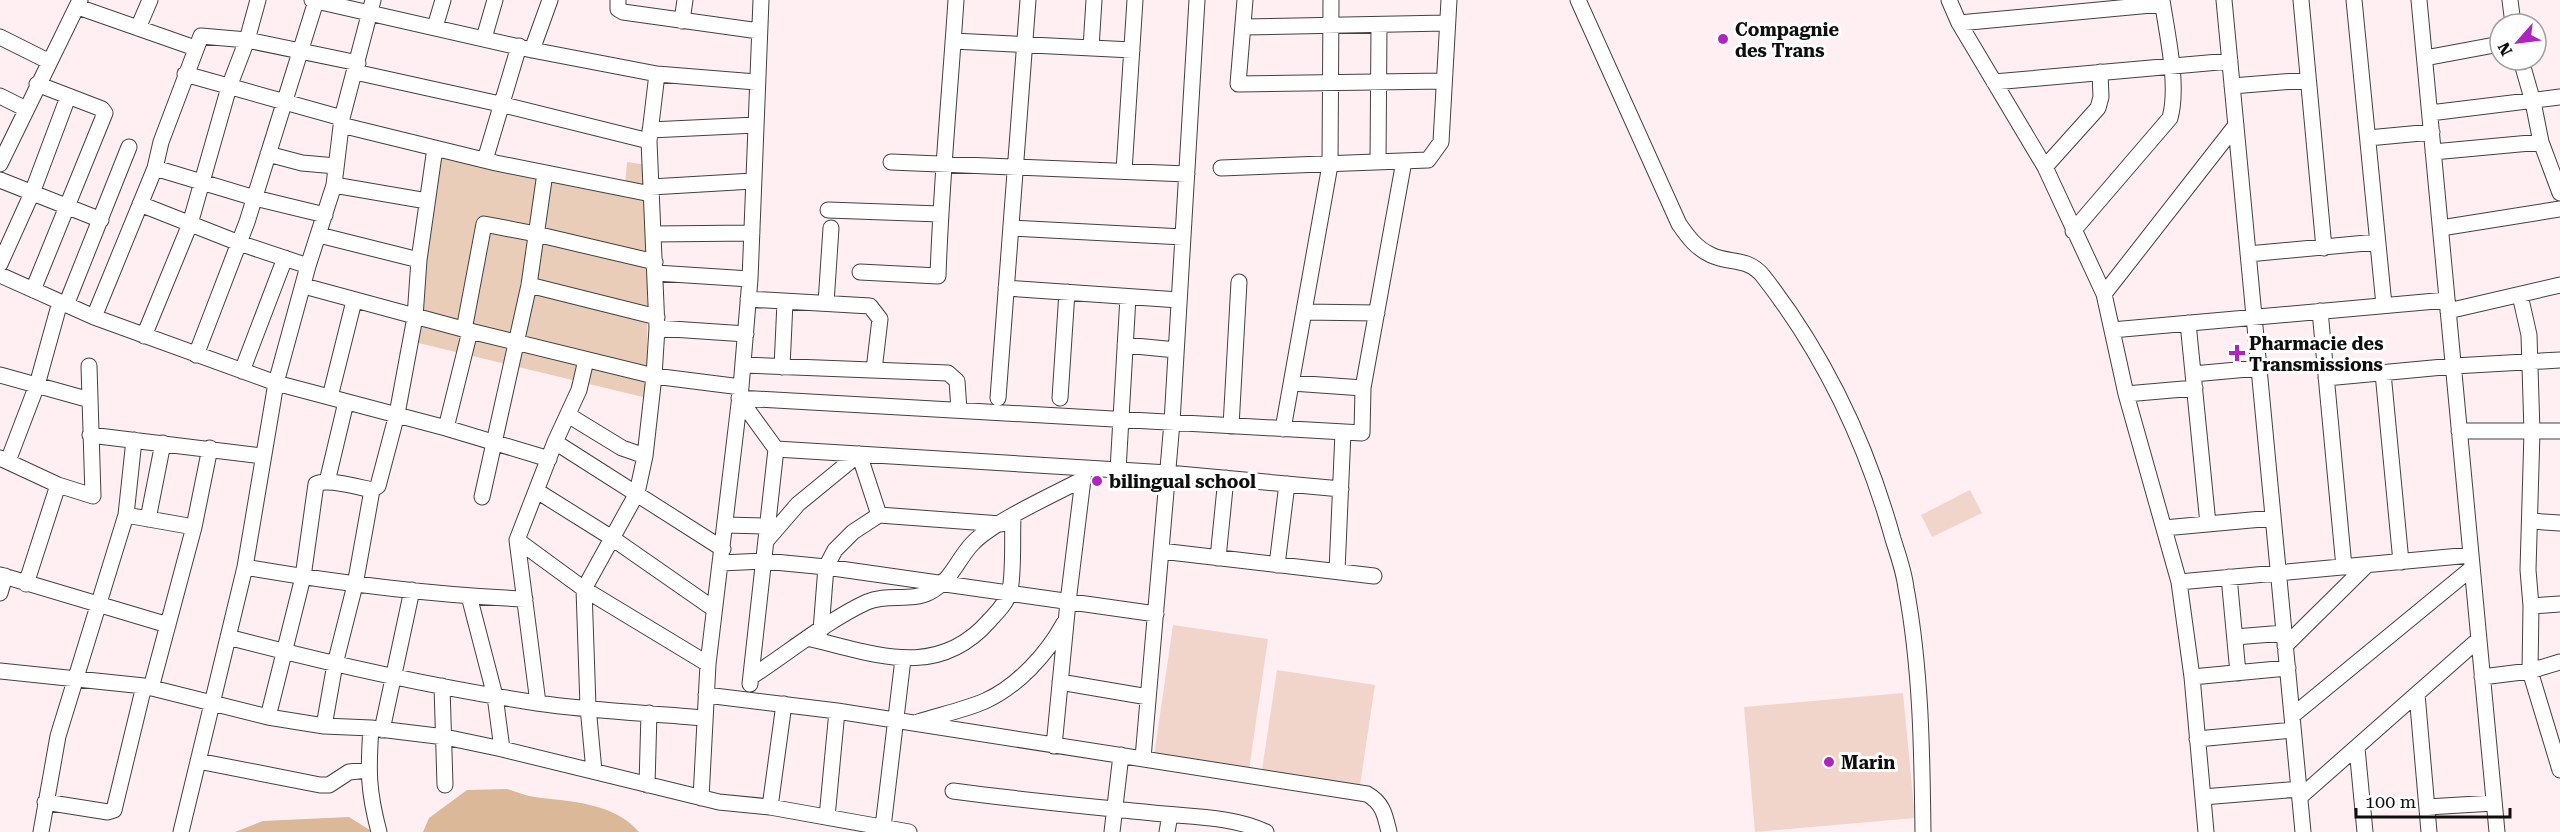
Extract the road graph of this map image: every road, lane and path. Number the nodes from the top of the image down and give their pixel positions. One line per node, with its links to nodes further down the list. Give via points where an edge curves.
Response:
1 (150, 0): 34 (street)
2 (258, 0): 38 (street)
3 (314, 0): 26 (street); 46 (street)
4 (443, 0): 32 (street)
5 (495, 0): 37 (street)
6 (550, 0): 43 (street)
7 (618, 0): 27 (street, via 618,9 623,12)
8 (685, 0): 27 (street)
9 (761, 0): 35 (street)
10 (956, 0): 39 (street)
11 (1028, 0): 40 (street)
12 (1094, 0): 44 (street)
13 (1135, 0): 45 (street)
14 (1197, 0): 98 (street)
15 (1245, 0): 33 (street)
16 (1331, 0): 31 (street)
17 (1449, 0): 28 (street)
18 (1578, 0): 356 (street, via 1679,224 1694,245 1712,256 1744,261 1761,274 1832,382 1856,432 1885,507 1906,585 1922,716)
19 (1949, 0): 29 (street)
20 (2224, 0): 49 (street)
21 (2301, 0): 56 (street)
22 (2354, 0): 78 (street)
23 (2419, 0): 47 (street)
24 (2162, 2): 29 (street); 50 (street)
25 (79, 3): 34 (street); 48 (street)
26 (372, 7): 32 (street); 51 (street)
27 (682, 21): 35 (street)
28 (1447, 23): 30 (street); 57 (street)
29 (1959, 23): 61 (street)
30 (1379, 25): 31 (street); 60 (street)
31 (1330, 26): 33 (street); 59 (street)
32 (435, 27): 37 (street)
33 (1243, 27): 59 (street, via 1238,84)
34 (138, 28): 42 (street)
35 (759, 31): 58 (street)
36 (0, 36): 48 (street)
37 (483, 38): 43 (street)
38 (248, 40): 42 (street, via 203,34); 46 (street); 64 (street)
39 (953, 41): 40 (street); 89 (street)
40 (1025, 45): 44 (street); 92 (street)
41 (2488, 46): 47 (street)
42 (195, 48): 54 (street)
43 (525, 48): 55 (street); 70 (street)
44 (1091, 48): 45 (street)
45 (1132, 50): 96 (street)
46 (301, 52): 51 (street); 68 (street)
47 (2425, 58): 72 (street)
48 (48, 61): 62 (street)
49 (2230, 61): 50 (street); 63 (street)
50 (2170, 65): 52 (street); 119 (street, via 2170,118)
51 (356, 68): 70 (street); 73 (street)
52 (2100, 72): 61 (street); 93 (street, via 2098,108)
53 (2524, 72): 69 (street)
54 (184, 74): 64 (street); 94 (street)
55 (657, 74): 58 (street); 77 (street)
56 (2308, 80): 63 (street); 127 (street)
57 (1444, 81): 60 (street); 85 (street, via 1441,142 1428,160)
58 (756, 82): 74 (street)
59 (1330, 82): 60 (street); 90 (street)
60 (1379, 82): 87 (street)
61 (1994, 82): 93 (street)
62 (38, 84): 66 (street); 71 (street)
63 (2232, 86): 75 (street)
64 (229, 87): 68 (street); 100 (street)
65 (0, 96): 71 (street)
66 (68, 97): 104 (street); 109 (street, via 105,112)
67 (2560, 97): 69 (street)
68 (285, 102): 73 (street); 83 (street)
69 (2533, 102): 72 (street); 79 (street)
70 (500, 104): 77 (street); 84 (street)
71 (26, 109): 88 (street)
72 (2430, 113): 76 (street)
73 (341, 122): 81 (street); 91 (street)
74 (756, 125): 77 (street); 101 (street)
75 (2236, 125): 128 (street); 144 (street)
76 (2432, 132): 78 (street); 82 (street)
77 (650, 136): 103 (street)
78 (2368, 138): 125 (street)
79 (2541, 142): 82 (street); 105 (street)
80 (129, 147): 114 (street)
81 (435, 148): 84 (street); 107 (street)
82 (2433, 152): 118 (street)
83 (268, 154): 91 (street); 106 (street)
84 (485, 160): 97 (street)
85 (1404, 161): 87 (street); 157 (street)
86 (891, 162): 89 (street)
87 (1378, 162): 90 (street)
88 (0, 164)
89 (946, 164): 92 (street); 112 (street)
90 (1330, 165): 95 (street); 156 (street)
91 (336, 166): 102 (street)
92 (1016, 167): 96 (street); 117 (street)
93 (2045, 167): 119 (street)
94 (155, 168): 100 (street); 108 (street)
95 (1221, 168)
96 (1124, 171): 98 (street)
97 (545, 173): 103 (street); 121 (street)
98 (1187, 174): 124 (street)
99 (0, 180): 104 (street)
100 (202, 181): 106 (street); 115 (street)
101 (753, 182): 103 (street); 120 (street)
102 (334, 185): 107 (street); 113 (street)
103 (651, 191): 122 (street)
104 (32, 193): 109 (street); 131 (street)
105 (2560, 193)
106 (255, 198): 113 (street); 126 (street)
107 (427, 201): 130 (street)
108 (140, 204): 115 (street); 158 (street)
109 (66, 206): 114 (street); 142 (street)
110 (2560, 209): 118 (street)
111 (828, 210): 112 (street)
112 (940, 214): 134 (street, via 938,276)
113 (325, 215): 123 (street)
114 (101, 220): 152 (street)
115 (190, 224): 126 (street); 166 (street)
116 (831, 228): 151 (street)
117 (1011, 228): 124 (street); 141 (street)
118 (2441, 228): 154 (street)
119 (2073, 231): 144 (street)
120 (752, 233): 122 (street); 136 (street)
121 (536, 234): 133 (street); 138 (street); 164 (street, via 484,224)
122 (653, 234): 133 (street)
123 (319, 235): 130 (street); 132 (street)
124 (1183, 237): 148 (street)
125 (2378, 242): 127 (street); 153 (street)
126 (239, 243): 129 (street); 170 (street)
127 (2324, 248): 128 (street)
128 (2248, 254): 160 (street)
129 (285, 258): 132 (street); 180 (street)
130 (420, 260): 159 (street)
131 (0, 264)
132 (308, 266): 140 (street)
133 (656, 268): 136 (street); 161 (street)
134 (860, 272)
135 (0, 275): 142 (street)
136 (750, 279): 147 (street)
137 (1239, 282): 202 (street)
138 (529, 285): 161 (street); 167 (street)
139 (2560, 285): 145 (street)
140 (304, 286): 149 (street); 187 (street)
141 (1006, 288): 143 (street); 193 (street)
142 (33, 290): 152 (street)
143 (1067, 292): 146 (street); 194 (street)
144 (2104, 294): 163 (street)
145 (2520, 295): 154 (street); 173 (street)
146 (1128, 297): 148 (street); 168 (street)
147 (748, 299): 150 (street); 165 (street)
148 (1179, 300): 169 (street)
149 (354, 302): 159 (street); 192 (street)
150 (785, 302): 151 (street); 177 (street)
151 (826, 303): 179 (street, via 864,305 876,311 880,319)
152 (63, 304): 158 (street); 188 (street)
153 (2384, 305): 154 (street); 155 (street)
154 (2448, 305): 176 (street)
155 (2320, 311): 160 (street); 184 (street)
156 (1304, 312): 157 (street); 186 (street)
157 (1377, 313): 189 (street)
158 (94, 317): 166 (street)
159 (415, 317): 164 (street); 198 (street)
160 (2254, 317): 162 (street); 178 (street)
161 (657, 323): 165 (street); 183 (street)
162 (2188, 323): 163 (street); 185 (street)
163 (2112, 330): 191 (street)
164 (467, 331): 167 (street); 203 (street)
165 (746, 334): 174 (street)
166 (144, 336): 170 (street)
167 (517, 343): 171 (street); 213 (street)
168 (1125, 345): 169 (street); 200 (street)
169 (1176, 350): 201 (street)
170 (196, 355): 180 (street)
171 (586, 360): 183 (street); 199 (street)
172 (2560, 360): 173 (street)
173 (2530, 362): 176 (street); 208 (street)
174 (743, 365): 177 (street); 190 (street)
175 (89, 366): 195 (street)
176 (2454, 366): 181 (street); 205 (street)
177 (782, 367): 179 (street)
178 (2259, 368): 185 (street); 235 (street)
179 (874, 370): 197 (street, via 948,373 957,381)
180 (242, 371): 187 (street)
181 (2384, 373): 184 (street); 251 (street)
182 (0, 375): 188 (street)
183 (654, 376): 190 (street); 218 (street)
184 (2326, 378): 257 (street)
185 (2194, 381): 191 (street); 240 (street)
186 (1292, 382): 189 (street); 204 (street)
187 (276, 383): 192 (street); 217 (street)
188 (37, 385): 195 (street); 220 (street)
189 (1363, 388): 207 (street, via 1362,433)
190 (740, 393): 197 (street); 215 (street); 241 (street)
191 (2126, 394): 243 (street)
192 (330, 397): 196 (street)
193 (998, 398)
194 (1060, 398)
195 (90, 400): 209 (street)
196 (346, 402): 198 (street); 225 (street)
197 (959, 410): 200 (street)
198 (396, 414): 203 (street); 229 (street, via 378,486)
199 (568, 415): 211 (street); 218 (street, via 622,448)
200 (1122, 420): 201 (street); 221 (street)
201 (1172, 422): 202 (street); 222 (street)
202 (1231, 426): 204 (street)
203 (446, 428): 213 (street)
204 (1283, 429): 207 (street)
205 (2459, 431): 208 (street); 252 (street)
206 (2560, 431): 208 (street)
207 (1343, 432): 228 (street)
208 (2532, 432): 238 (street)
209 (90, 435): 210 (street); 227 (street, via 93,496)
210 (134, 440): 212 (street); 233 (street)
211 (555, 442): 219 (street); 231 (street)
212 (163, 443): 214 (street); 236 (street)
213 (494, 443): 219 (street); 232 (street)
214 (210, 448): 217 (street); 242 (street)
215 (777, 449): 216 (street); 244 (street)
216 (859, 454): 223 (street); 234 (street); 244 (street)
217 (262, 456): 255 (street)
218 (645, 456): 231 (street)
219 (549, 459): 230 (street)
220 (4, 460): 227 (street)
221 (1118, 470): 222 (street); 223 (street)
222 (1168, 473): 224 (street); 247 (street)
223 (1084, 474): 237 (street); 274 (street)
224 (1226, 478): 226 (street); 249 (street)
225 (327, 482): 229 (street); 262 (street, via 316,484)
226 (1287, 484): 228 (street); 253 (street)
227 (58, 485): 266 (street)
228 (1341, 489): 258 (street)
229 (372, 490): 267 (street)
230 (537, 491): 245 (street); 246 (street)
231 (637, 493): 245 (street); 248 (street)
232 (482, 497)
233 (126, 515): 236 (street); 275 (street)
234 (879, 515): 237 (street); 256 (street, via 847,538)
235 (2273, 518): 240 (street); 259 (street)
236 (148, 519): 242 (street)
237 (1007, 521): 265 (street, via 972,544 956,570); 271 (street)
238 (2530, 521): 239 (street); 277 (street)
239 (2560, 523)
240 (2208, 524): 243 (street)
241 (725, 525): 244 (street); 248 (street)
242 (194, 527): 281 (street)
243 (2164, 528): 264 (street)
244 (767, 533): 250 (street)
245 (612, 538): 268 (street); 278 (street)
246 (517, 540): 268 (street); 273 (street)
247 (1161, 551): 249 (street); 279 (street)
248 (722, 556): 250 (street); 278 (street)
249 (1218, 558): 253 (street)
250 (764, 561): 256 (street); 298 (street)
251 (2402, 562): 252 (street); 254 (street)
252 (2472, 562): 286 (street); 319 (street)
253 (1277, 564): 258 (street)
254 (2367, 565): 257 (street); 287 (street)
255 (245, 567): 262 (street); 283 (street)
256 (826, 567): 265 (street); 282 (street)
257 (2344, 567): 259 (street)
258 (1337, 571): 261 (street)
259 (2278, 573): 263 (street); 287 (street)
260 (2, 576): 266 (street); 270 (street)
261 (1374, 576)
262 (303, 577): 267 (street); 288 (street)
263 (2229, 577): 264 (street); 285 (street)
264 (2179, 582): 299 (street)
265 (941, 583): 271 (street); 282 (street, via 932,591 912,597 868,602)
266 (26, 584): 275 (street)
267 (356, 585): 269 (street); 291 (street)
268 (584, 589): 292 (street); 313 (street)
269 (412, 590): 272 (street); 300 (street)
270 (0, 592)
271 (1010, 593): 274 (street); 289 (street, via 983,628 964,642 925,658)
272 (469, 596): 273 (street); 307 (street)
273 (525, 599): 310 (street)
274 (1068, 602): 279 (street); 280 (street)
275 (99, 604): 281 (street); 301 (street)
276 (2560, 604): 277 (street)
277 (2531, 606): 294 (street)
278 (714, 609): 292 (street)
279 (1156, 614): 308 (street)
280 (1066, 618): 302 (street); 318 (street, via 1056,637 1009,686 985,701)
281 (168, 625): 304 (street)
282 (821, 630): 284 (street)
283 (228, 637): 288 (street); 311 (street)
284 (807, 638): 289 (street); 298 (street)
285 (2235, 638): 287 (street); 296 (street)
286 (2479, 639): 297 (street); 306 (street)
287 (2285, 640): 293 (street)
288 (283, 652): 291 (street); 316 (street)
289 (903, 659): 318 (street)
290 (2560, 662): 294 (street)
291 (335, 664): 300 (street); 320 (street)
292 (708, 664): 305 (street)
293 (2288, 668): 296 (street); 319 (street)
294 (2530, 671): 297 (street); 322 (street)
295 (0, 672): 301 (street)
296 (2238, 673): 299 (street)
297 (2482, 676): 341 (street)
298 (751, 677): 309 (street)
299 (2192, 677): 324 (street)
300 (392, 678): 303 (street); 321 (street)
301 (76, 680): 304 (street); 340 (street, via 58,736)
302 (1060, 682): 308 (street); 325 (street)
303 (442, 686): 307 (street); 323 (street)
304 (147, 687): 311 (street); 340 (street, via 114,810)
305 (706, 694): 309 (street); 317 (street)
306 (2417, 694): 326 (street); 343 (street)
307 (495, 696): 310 (street); 327 (street)
308 (1148, 696): 329 (street)
309 (748, 700): 312 (street)
310 (538, 703): 313 (street)
311 (212, 704): 316 (street); 330 (street)
312 (784, 704): 314 (street); 342 (street)
313 (588, 707): 315 (street); 333 (street)
314 (837, 711): 318 (street); 346 (street)
315 (649, 713): 317 (street); 335 (street)
316 (268, 717): 320 (street)
317 (705, 718): 339 (street)
318 (905, 722): 325 (street); 347 (street)
319 (2293, 723): 324 (street); 337 (street)
320 (324, 726): 321 (street)
321 (376, 729): 323 (street); 331 (street)
322 (2554, 732): 332 (street)
323 (445, 738): 327 (street); 334 (street)
324 (2197, 739): 338 (street)
325 (1054, 746): 328 (street)
326 (2357, 748): 337 (street); 359 (street)
327 (502, 749): 333 (street)
328 (1121, 755): 329 (street); 344 (street)
329 (1143, 758): 355 (street, via 1367,794 1384,809)
330 (198, 760): 331 (street, via 320,785 329,785 349,772); 349 (street)
331 (368, 770): 350 (street)
332 (2560, 770)
333 (594, 771): 335 (street)
334 (445, 785)
335 (647, 785): 339 (street)
336 (953, 791): 344 (street)
337 (2300, 793): 338 (street); 358 (street)
338 (2202, 797): 357 (street)
339 (701, 798): 342 (street)
340 (45, 802): 348 (street)
341 (2494, 803): 343 (street); 361 (street)
342 (771, 807): 346 (street)
343 (2427, 807): 360 (street)
344 (1115, 809): 345 (street); 352 (street)
345 (1170, 815): 353 (street); 354 (street, via 1244,825)
346 (827, 817): 347 (street)
347 (878, 828): 351 (street)
348 (41, 832)
349 (181, 832)
350 (379, 832)
351 (909, 832)
352 (1112, 832)
353 (1167, 832)
354 (1266, 832)
355 (1389, 832)
356 (1923, 832)
357 (2206, 832)
358 (2303, 832)
359 (2365, 832)
360 (2429, 832)
361 (2497, 832)

